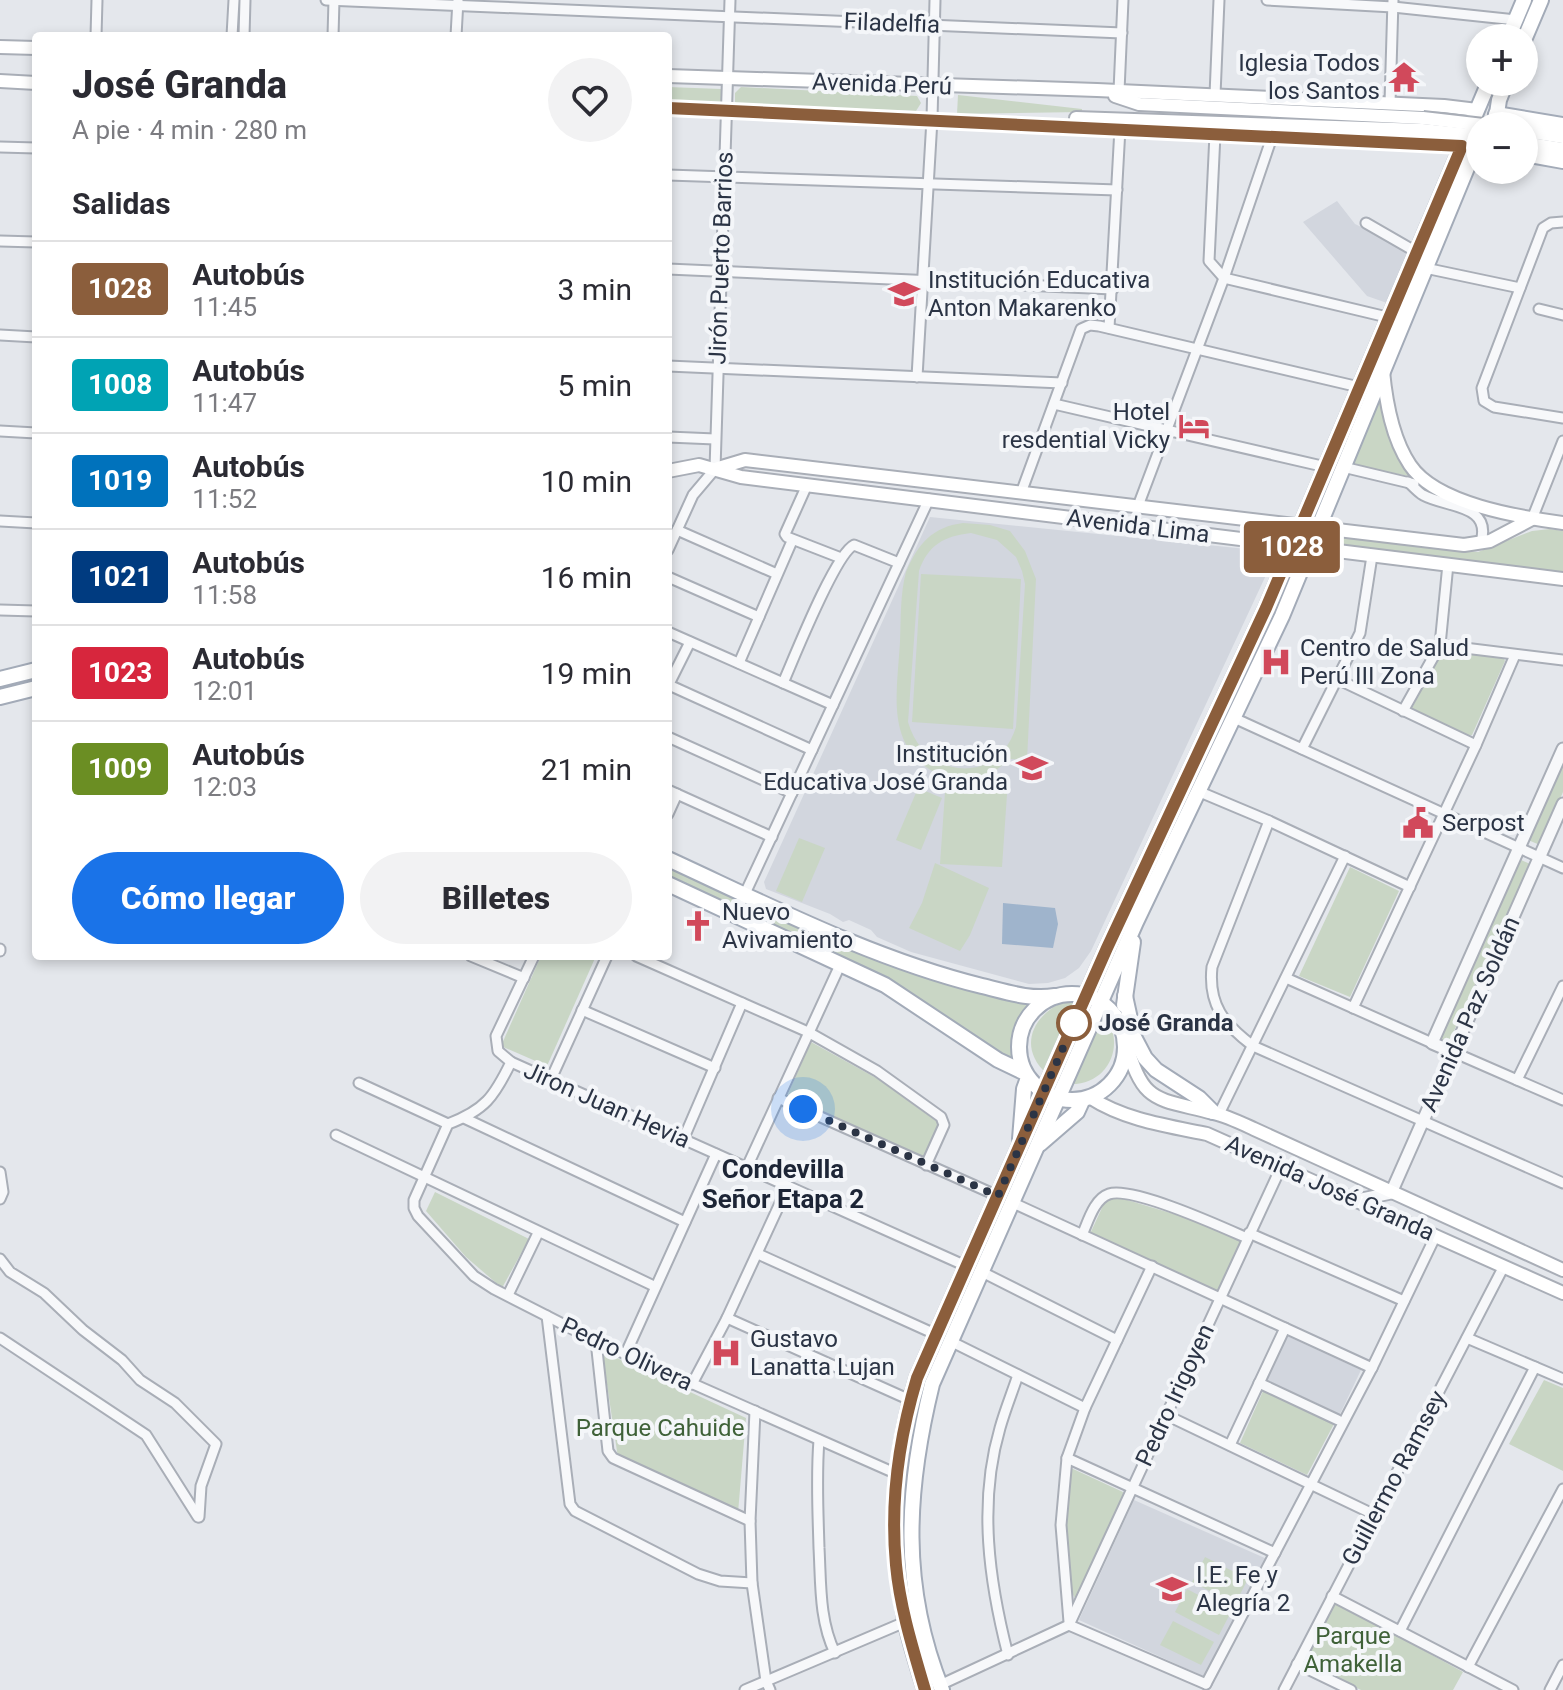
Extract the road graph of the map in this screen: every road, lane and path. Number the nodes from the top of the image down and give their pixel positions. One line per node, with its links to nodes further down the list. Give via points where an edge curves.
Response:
1 (97, 0): 20 (street)
2 (234, 0): 21 (street)
3 (245, 0): 22 (street)
4 (326, 0): 5 (street, Filadelfia)
5 (334, 0): 13 (street, Filadelfia); 23 (street)
6 (730, 0): 15 (street, Jirón Puerto Barrios)
7 (935, 0): 19 (street)
8 (1123, 0): 25 (street)
9 (1219, 0): 35 (street)
10 (1267, 0): 14 (street)
11 (1524, 0): 16 (main road)
12 (1541, 0): 18 (main road)
13 (457, 3): 15 (street, Filadelfia); 24 (street)
14 (1393, 4): 16 (street); 37 (street)
15 (729, 17): 19 (street, Filadelfia); 29 (street, Jirón Puerto Barrios)
16 (1516, 20): 17 (main road)
17 (1514, 24)
18 (1531, 24)
19 (934, 25): 25 (street, Filadelfia); 32 (street)
20 (96, 32)
21 (232, 32)
22 (244, 32)
23 (333, 32)
24 (456, 32)
25 (1122, 33): 34 (street)
26 (0, 47): 27 (main road)
27 (32, 48)
28 (672, 76): 29 (main road, Avenida Perú)
29 (727, 78): 32 (main road, Avenida Perú); 39 (street, Jirón Puerto Barrios)
30 (0, 81): 31 (main road)
31 (32, 83)
32 (933, 86): 33 (main road, Avenida Perú); 41 (street)
33 (1097, 90): 34 (main road, Avenida Perú); 44 (main road, Avenida Perú, via 1139,104)
34 (1119, 91): 35 (main road, Avenida Perú)
35 (1215, 95): 37 (main road, Avenida Perú)
36 (1483, 96): 40 (main road)
37 (1390, 103): 40 (main road, Avenida Perú)
38 (672, 108): 39 (main road, Avenida Perú)
39 (726, 110): 41 (main road, Avenida Perú); 62 (street, Jirón Puerto Barrios)
40 (1477, 110): 54 (main road)
41 (932, 119): 42 (main road, Avenida Perú); 63 (street)
42 (972, 121): 44 (main road, Avenida Perú); 47 (main road, Avenida Perú)
43 (1466, 123): 44 (main road, Avenida Perú, bridge)
44 (1423, 124): 48 (main road, Avenida Perú, bridge)
45 (1538, 124): 46 (main road, Avenida Perú)
46 (1563, 125)
47 (1120, 128): 49 (main road, Avenida Perú); 64 (street)
48 (1466, 133)
49 (1215, 134): 50 (main road, Avenida Perú); 73 (street, via 1209,261)
50 (1272, 137): 54 (main road, Avenida Perú); 73 (street)
51 (1563, 137): 52 (main road)
52 (1538, 140)
53 (1538, 142): 57 (main road)
54 (1462, 146): 69 (main road)
55 (0, 147): 56 (street)
56 (32, 148)
57 (1563, 149)
58 (1538, 157): 59 (main road)
59 (1563, 161)
60 (1466, 170): 70 (main road)
61 (672, 175): 62 (street)
62 (725, 178): 63 (street); 72 (street, Jirón Puerto Barrios)
63 (928, 183): 64 (street); 74 (street)
64 (1117, 190): 76 (street)
65 (1563, 222): 75 (street, via 1543,228)
66 (1366, 223): 69 (street)
67 (0, 241): 68 (street)
68 (32, 242)
69 (1418, 253): 79 (main road)
70 (1425, 268): 75 (street); 85 (main road)
71 (672, 269): 72 (street)
72 (720, 271): 74 (street); 86 (street, Jirón Puerto Barrios)
73 (1224, 278): 79 (street); 83 (street)
74 (923, 280): 76 (street); 87 (street)
75 (1520, 288): 91 (street, via 1482,388 1484,401)
76 (1113, 289): 80 (street)
77 (1539, 309): 78 (street)
78 (1563, 315)
79 (1391, 318): 89 (main road)
80 (1109, 328): 83 (street); 88 (street, via 1081,329)
81 (0, 335): 82 (street)
82 (32, 337)
83 (1197, 349): 89 (street); 93 (street)
84 (672, 366): 86 (street)
85 (1382, 367): 99 (main road); 104 (main road, via 1397,439 1411,467)
86 (716, 368): 87 (street); 96 (street, Jirón Puerto Barrios)
87 (917, 377): 88 (street)
88 (1062, 383): 90 (street)
89 (1359, 387): 98 (main road)
90 (1054, 404): 93 (street); 105 (street)
91 (1563, 418)
92 (0, 431): 94 (street)
93 (1166, 431): 98 (street); 107 (street)
94 (32, 433)
95 (672, 437): 96 (street)
96 (715, 439): 100 (street, Jirón Puerto Barrios)
97 (1563, 441): 108 (street)
98 (1326, 467): 112 (main road)
99 (1343, 467): 102 (street); 113 (main road)
100 (715, 469): 101 (main road, Avenida Lima, via 699,465); 103 (main road, Avenida Lima); 105 (main road, Avenida Lima, via 745,460); 114 (street, via 693,495)
101 (672, 470)
102 (1408, 482): 104 (street); 117 (street, via 1422,495 1474,514 1484,530)
103 (807, 485): 106 (main road, Avenida Lima); 116 (street, via 785,534)
104 (1441, 490): 108 (main road)
105 (1021, 493): 107 (main road, Avenida Lima)
106 (929, 499): 118 (main road, Avenida Lima); 122 (street)
107 (1138, 506): 112 (main road, Avenida Lima)
108 (1532, 519): 111 (main road); 117 (main road, Avenida Lima)
109 (0, 521): 110 (street)
110 (32, 523)
111 (1563, 523)
112 (1301, 526): 113 (main road, Avenida Lima); 118 (main road)
113 (1319, 528): 117 (main road, Avenida Lima, via 1464,545); 119 (main road)
114 (677, 530): 115 (street); 124 (street)
115 (672, 541)
116 (792, 541): 121 (street); 124 (street)
117 (1481, 542)
118 (1293, 546): 119 (main road, Avenida Lima); 169 (main road)
119 (1311, 548): 120 (main road, Avenida Lima); 146 (main road)
120 (1372, 556): 123 (main road, Avenida Lima); 139 (street, via 1360,633)
121 (841, 558): 122 (street, via 854,545); 140 (street)
122 (899, 563): 144 (street)
123 (1448, 564): 126 (main road, Avenida Lima); 132 (street)
124 (777, 574): 129 (street)
125 (672, 579): 129 (street)
126 (1563, 579)
127 (0, 610): 128 (street)
128 (32, 611)
129 (759, 617): 135 (street)
130 (672, 634): 131 (street)
131 (690, 642): 135 (street); 137 (street)
132 (1440, 645): 133 (street); 145 (street)
133 (1515, 655): 134 (street); 148 (street)
134 (1563, 660)
135 (739, 663): 140 (street)
136 (32, 671): 138 (main road)
137 (672, 678)
138 (0, 679)
139 (1337, 679): 145 (street); 149 (street)
140 (783, 683): 144 (street)
141 (672, 688): 151 (street)
142 (32, 689): 143 (main road)
143 (0, 697)
144 (833, 705): 151 (street)
145 (1403, 711): 148 (street)
146 (1234, 718): 149 (street); 153 (main road)
147 (672, 739): 154 (street)
148 (1476, 745): 156 (street)
149 (1302, 749): 156 (street)
150 (1563, 749): 159 (street, Avenida Paz Soldán)
151 (812, 750): 154 (street)
152 (672, 792): 158 (street)
153 (1200, 792): 157 (street); 168 (main road)
154 (792, 793): 158 (street)
155 (1563, 804): 161 (street, Avenida Paz Soldán)
156 (1444, 814): 159 (street); 165 (street)
157 (1269, 821): 160 (street); 188 (street, via 1217,949 1210,985 1222,1017)
158 (772, 837): 166 (street)
159 (1517, 847): 161 (street); 187 (street, Avenida Paz Soldán)
160 (1345, 856): 165 (street); 176 (street)
161 (1540, 857): 163 (street); 189 (street, Avenida Paz Soldán)
162 (672, 861): 166 (main road)
163 (1563, 868)
164 (672, 886): 167 (main road)
165 (1410, 887): 183 (street)
166 (744, 894): 167 (street); 178 (main road, via 924,969 1022,996)
167 (735, 915): 174 (main road)
168 (1136, 922): 180 (main road); 181 (main road)
169 (1107, 948): 178 (main road, via 1082,980); 179 (main road)
170 (481, 960): 175 (street)
171 (532, 960): 175 (street)
172 (605, 960): 184 (street)
173 (645, 960): 182 (street)
174 (841, 963): 185 (street); 192 (main road)
175 (524, 978): 190 (street, via 496,1036 498,1051)
176 (1286, 978): 183 (street); 188 (street)
177 (1563, 986): 194 (street)
178 (1060, 994): 179 (main road); 192 (main road, via 1035,1009 1023,1029 1020,1049)
179 (1087, 994): 181 (main road); 196 (main road)
180 (1125, 996): 186 (main road); 200 (main road, via 1134,1037 1145,1058)
181 (1102, 1001): 186 (main road); 196 (main road)
182 (742, 1003): 185 (street); 191 (street)
183 (1353, 1008): 187 (street)
184 (582, 1010): 191 (street); 193 (street)
185 (808, 1032): 197 (street); 209 (street, via 877,1071 941,1117 944,1125)
186 (1124, 1034): 198 (main road, via 1125,1052 1115,1074); 200 (main road, Avenida José Granda, via 1144,1089 1176,1106)
187 (1432, 1043): 189 (street)
188 (1253, 1046): 200 (street); 202 (street)
189 (1453, 1052): 194 (street); 202 (street, Avenida Paz Soldán)
190 (511, 1062): 193 (street, Jiron Juan Hevia); 201 (street, via 497,1092)
191 (715, 1068): 205 (street)
192 (1026, 1075): 196 (main road); 207 (main road)
193 (551, 1079): 205 (street, Jiron Juan Hevia)
194 (1517, 1080): 199 (street)
195 (359, 1083): 203 (street)
196 (1051, 1096): 198 (main road); 206 (main road); 207 (main road)
197 (778, 1098): 209 (street); 211 (street)
198 (1087, 1099): 206 (main road); 210 (main road, Avenida José Granda, via 1151,1122 1207,1134)
199 (1563, 1100)
200 (1216, 1113): 216 (main road, Avenida José Granda)
201 (464, 1118): 203 (street); 220 (street)
202 (1422, 1123): 214 (street); 216 (street, Avenida Paz Soldán)
203 (448, 1124): 213 (street, Pedro Olivera)
204 (336, 1135): 213 (street)
205 (683, 1140): 208 (street, Jiron Juan Hevia)
206 (1037, 1147): 218 (main road)
207 (1019, 1151): 218 (main road)
208 (716, 1154): 211 (street, Jiron Juan Hevia); 220 (street)
209 (926, 1165): 218 (street)
210 (1282, 1165): 219 (main road, Avenida José Granda); 223 (street, Pedro Irigoyen)
211 (747, 1167): 215 (street, Jiron Juan Hevia)
212 (0, 1172): 217 (street)
213 (422, 1177): 221 (street); 233 (street, Pedro Olivera, via 414,1200 418,1216 474,1276)
214 (1563, 1183)
215 (788, 1186): 225 (street); 229 (street, Jiron Juan Hevia)
216 (1391, 1193): 219 (street); 230 (main road, Avenida José Granda)
217 (0, 1199)
218 (1005, 1199): 222 (street); 229 (main road)
219 (1357, 1200): 224 (main road, Avenida José Granda)
220 (685, 1222): 231 (street)
221 (538, 1233): 231 (street); 233 (street)
222 (1082, 1235): 223 (street, via 1099,1200 1111,1193 1130,1194); 227 (street)
223 (1248, 1235): 234 (street, Pedro Irigoyen); 235 (street)
224 (1436, 1235): 228 (main road, Avenida José Granda); 235 (street)
225 (758, 1254): 237 (street); 239 (street)
226 (0, 1259): 240 (street, via 140,1380 175,1403 216,1444 201,1486 199,1517 146,1435)
227 (1152, 1266): 234 (street); 242 (street)
228 (1504, 1266): 232 (main road, Avenida José Granda); 241 (street, Guillermo Ramsey)
229 (973, 1268): 239 (main road); 242 (street, Jiron Juan Hevia); 244 (main road)
230 (1563, 1270)
231 (654, 1286): 245 (street)
232 (1563, 1293)
233 (508, 1295): 236 (street, Pedro Olivera)
234 (1220, 1298): 238 (street); 255 (street, Pedro Irigoyen)
235 (1404, 1301): 247 (street)
236 (547, 1316): 243 (street, Pedro Olivera); 267 (street, via 575,1511 698,1574)
237 (727, 1318): 251 (street); 252 (street)
238 (1285, 1328): 247 (street); 250 (street)
239 (935, 1334): 252 (main road)
240 (0, 1338)
241 (1467, 1338): 246 (street); 264 (street, Guillermo Ramsey)
242 (1117, 1340): 253 (street)
243 (596, 1341): 245 (street, Pedro Olivera); 265 (street, via 613,1458)
244 (950, 1341): 248 (street); 280 (main road, via 932,1384 917,1444 910,1521 912,1568)
245 (626, 1353): 251 (street, Pedro Olivera)
246 (1535, 1367): 249 (street); 271 (street)
247 (1372, 1368): 261 (street)
248 (1018, 1375): 253 (street); 273 (street, via 999,1430 988,1500 994,1601)
249 (1563, 1379)
250 (1259, 1383): 256 (street); 258 (street)
251 (692, 1384): 254 (street, Pedro Olivera)
252 (910, 1400): 260 (main road)
253 (1085, 1408): 259 (street)
254 (755, 1411): 257 (street, Pedro Olivera); 265 (street)
255 (1166, 1415): 258 (street); 262 (street, Pedro Irigoyen)
256 (1338, 1420)
257 (819, 1440): 260 (street, Pedro Olivera); 272 (street, via 821,1598)
258 (1230, 1445): 261 (street)
259 (1067, 1458): 262 (street); 270 (street, via 1061,1525)
260 (897, 1474): 269 (main road, via 896,1566)
261 (1311, 1483): 264 (street); 266 (street)
262 (1132, 1489): 266 (street); 270 (street, Pedro Irigoyen)
263 (1563, 1489): 276 (street)
264 (1375, 1515): 268 (street, Guillermo Ramsey)
265 (750, 1521): 267 (street)
266 (1275, 1553): 278 (street)
267 (752, 1583): 277 (street)
268 (1332, 1596): 271 (street); 274 (street, Guillermo Ramsey)
269 (905, 1622): 272 (street); 280 (main road)
270 (1069, 1625): 273 (street); 278 (street)
271 (1400, 1631): 276 (street)
272 (835, 1653): 277 (street)
273 (1008, 1655): 280 (street)
274 (1297, 1664): 282 (street, Guillermo Ramsey); 283 (street)
275 (1563, 1665): 285 (street)
276 (1468, 1667): 279 (street)
277 (768, 1685): 281 (street)
278 (1208, 1687)
279 (1498, 1687): 284 (street)
280 (935, 1688)
281 (745, 1690)
282 (1284, 1690)
283 (1351, 1690)
284 (1513, 1690)
285 (1550, 1690)

